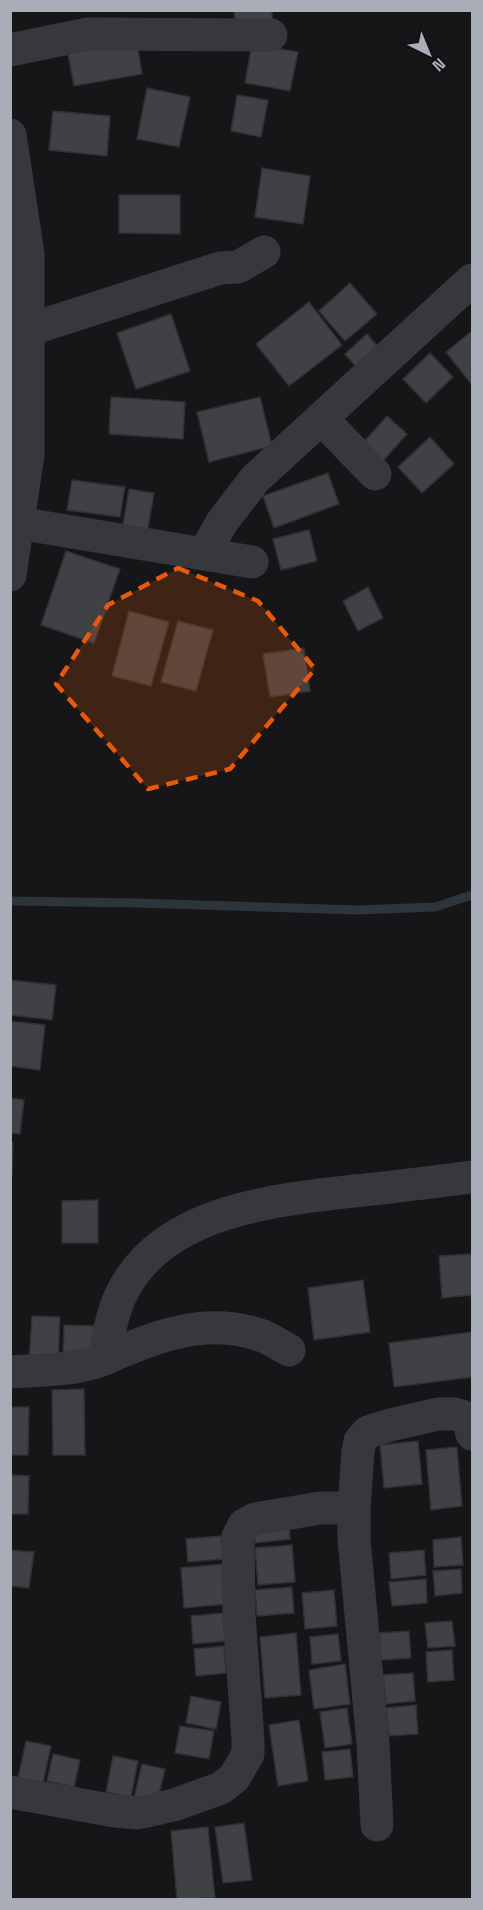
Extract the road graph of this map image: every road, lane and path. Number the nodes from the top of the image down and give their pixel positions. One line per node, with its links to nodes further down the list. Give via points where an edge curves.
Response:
1 (271, 35): 2 (street, via 88,34)
2 (10, 50)
3 (10, 135): 6 (street, via 28,254)
4 (264, 252): 6 (street, via 238,267 220,268)
5 (472, 280): 7 (street)
6 (28, 330): 9 (street, via 28,455)
7 (322, 419): 8 (street); 10 (street, via 255,479 222,522)
8 (375, 474)
9 (18, 523): 10 (street); 12 (street)
10 (204, 554): 11 (street)
11 (252, 562)
12 (10, 575)
13 (472, 1177): 15 (street, via 252,1205 175,1236 153,1252 124,1288 114,1311)
14 (289, 1350): 15 (street, via 242,1330 183,1329)
15 (104, 1359): 16 (street, via 92,1364)
16 (10, 1372)
17 (472, 1434): 18 (street, via 469,1422 455,1414 438,1414 368,1432 360,1441)
18 (354, 1508): 19 (street, via 320,1508 255,1519 244,1525 238,1537 248,1754 234,1778 221,1788 138,1813); 20 (street)
19 (10, 1792)
20 (377, 1825)

